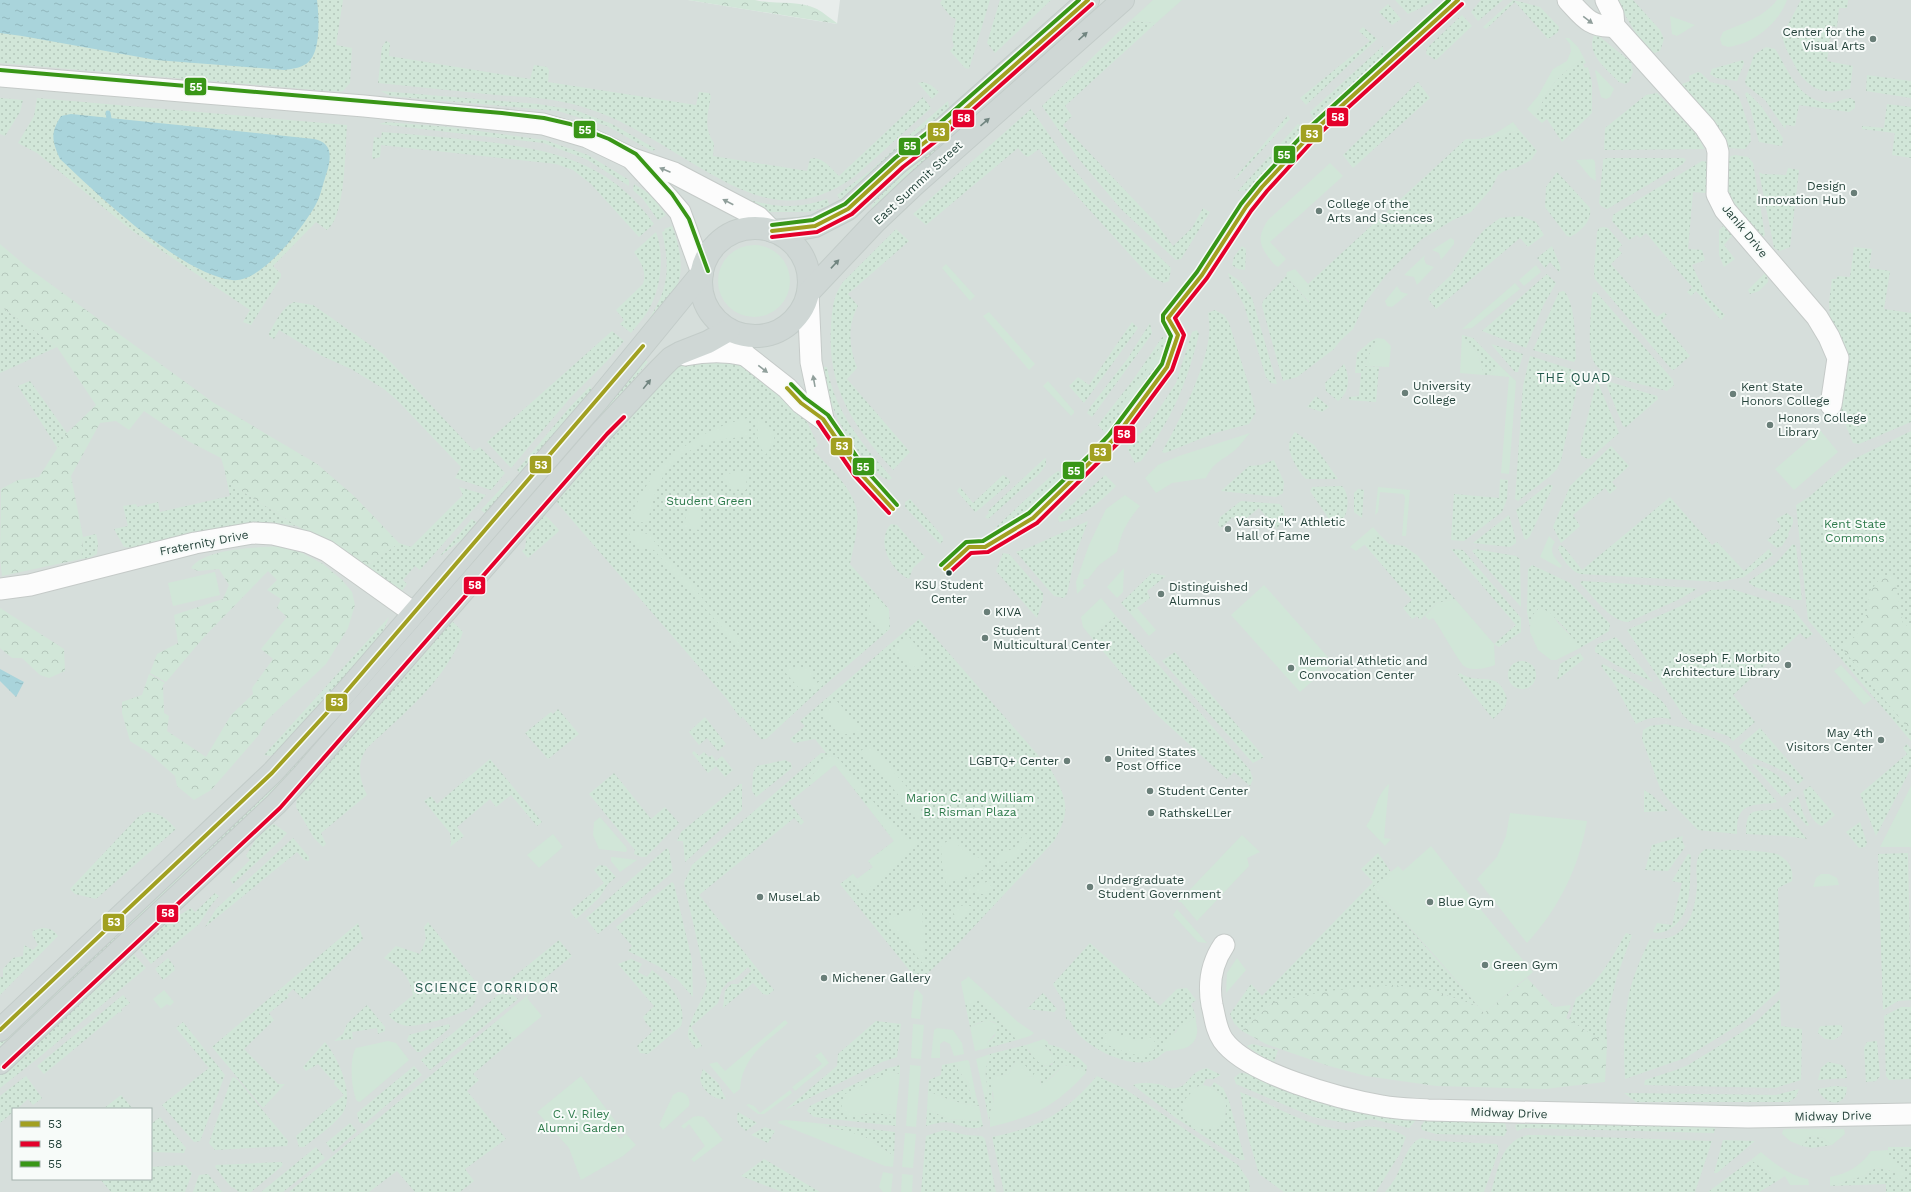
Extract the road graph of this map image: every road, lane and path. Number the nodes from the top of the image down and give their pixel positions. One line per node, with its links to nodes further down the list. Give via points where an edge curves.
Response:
1 (1088, 0): 8 (main road, East Summit Street, via 945,127 899,162 848,210 816,226 799,229)
2 (1123, 0): 10 (main road, East Summit Street, one-way to 2, via 914,185)
3 (1568, 0): 5 (street, one-way to 5, via 1594,25)
4 (1606, 0): 5 (street, Janik Drive, via 1613,14)
5 (1614, 26): 14 (street, Janik Drive, via 1712,136 1718,152 1717,194 1725,210 1817,317 1829,337 1838,358)
6 (0, 76): 7 (street, via 543,124 587,137)
7 (633, 160): 8 (street, one-way to 7, via 674,173); 9 (street, via 680,212)
8 (765, 224): 9 (main road, via 742,230 715,245 706,258); 10 (main road, via 794,244 802,255 807,267)
9 (702, 273): 11 (main road, via 701,290 706,306 716,320); 16 (main road, via 598,400)
10 (808, 293): 11 (main road, via 803,309 792,322 778,332 762,336 745,336); 12 (street, one-way to 10, via 823,419 811,362)
11 (729, 330): 12 (street); 13 (main road)
12 (745, 355): 13 (street, via 730,351 701,352)
13 (671, 358): 19 (main road, one-way to 13, via 304,774 603,430)
14 (1831, 405)
15 (0, 589): 16 (street, Fraternity Drive, via 30,585 195,543 253,533 289,538 321,548)
16 (414, 613): 18 (main road, via 272,773)
17 (1224, 945): 20 (street, Midway Drive, via 1214,962 1209,990 1218,1032 1223,1040 1238,1056 1255,1066 1296,1083 1344,1097 1382,1106 1428,1110 1558,1114 1748,1117)
18 (0, 1030)
19 (0, 1063)
20 (1911, 1114)

